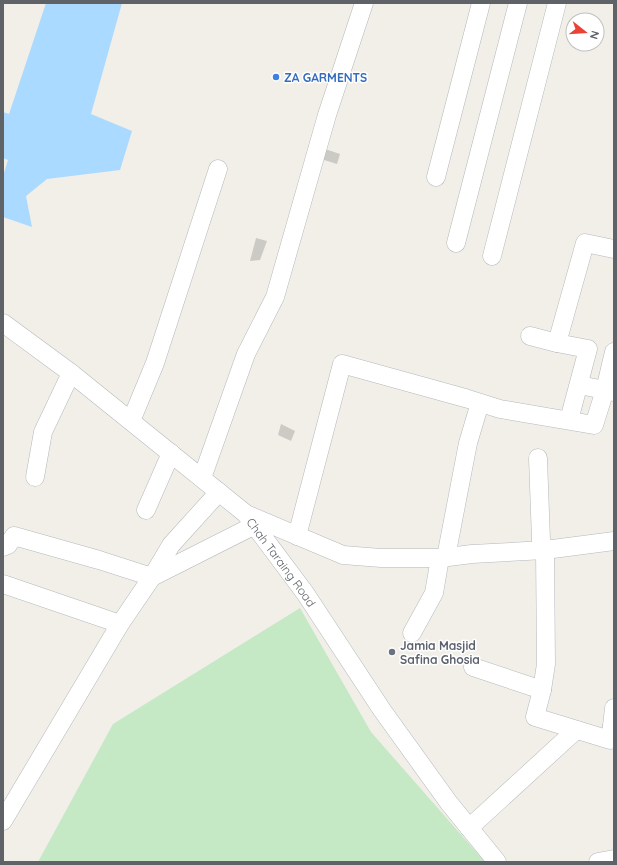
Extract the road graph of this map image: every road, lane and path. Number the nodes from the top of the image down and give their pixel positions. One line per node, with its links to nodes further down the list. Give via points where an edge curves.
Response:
1 (364, 3): 23 (street, via 327,115 276,297 246,354)
2 (481, 3): 6 (street)
3 (518, 3): 7 (street)
4 (558, 3): 9 (street)
5 (218, 169): 19 (street, via 155,363)
6 (436, 177)
7 (456, 243)
8 (614, 249): 12 (street, via 585,243)
9 (492, 256)
10 (3, 323): 14 (street, Chah Taraing Road)
11 (530, 336): 12 (street)
12 (557, 343): 15 (street, via 588,349)
13 (614, 352): 16 (street)
14 (71, 373): 19 (street, Chah Taraing Road); 22 (street, via 43,432)
15 (578, 385): 16 (street); 18 (street)
16 (610, 391): 18 (street, via 594,425)
17 (480, 403): 18 (street, via 500,409); 27 (street, via 342,364); 31 (street, via 468,443)
18 (569, 420)
19 (131, 421): 20 (street, Chah Taraing Road)
20 (172, 453): 23 (street, Chah Taraing Road); 25 (street)
21 (538, 458): 30 (street, via 541,540)
22 (35, 477)
23 (202, 478): 24 (street, Chah Taraing Road)
24 (219, 492): 26 (street, Chah Taraing Road); 32 (street, via 170,545)
25 (146, 510)
26 (250, 519): 27 (street); 32 (street); 42 (street, Chah Taraing Road, via 305,593 382,710 448,803)
27 (297, 536): 31 (street, via 343,555)
28 (614, 541): 30 (street)
29 (3, 547): 32 (street, via 8,546 14,536)
30 (545, 550): 31 (street); 37 (street, via 546,664)
31 (443, 558): 35 (street, via 434,593)
32 (152, 577): 34 (street)
33 (3, 584): 34 (street)
34 (120, 624): 41 (street)
35 (412, 633)
36 (473, 667): 37 (street)
37 (542, 690): 40 (street, via 535,717)
38 (614, 708): 39 (street)
39 (613, 727): 40 (street, via 610,740)
40 (576, 730): 42 (street)
41 (3, 822)
42 (469, 828): 44 (street, Chah Taraing Road)
43 (614, 859): 45 (street)
44 (497, 862)
45 (598, 862)

